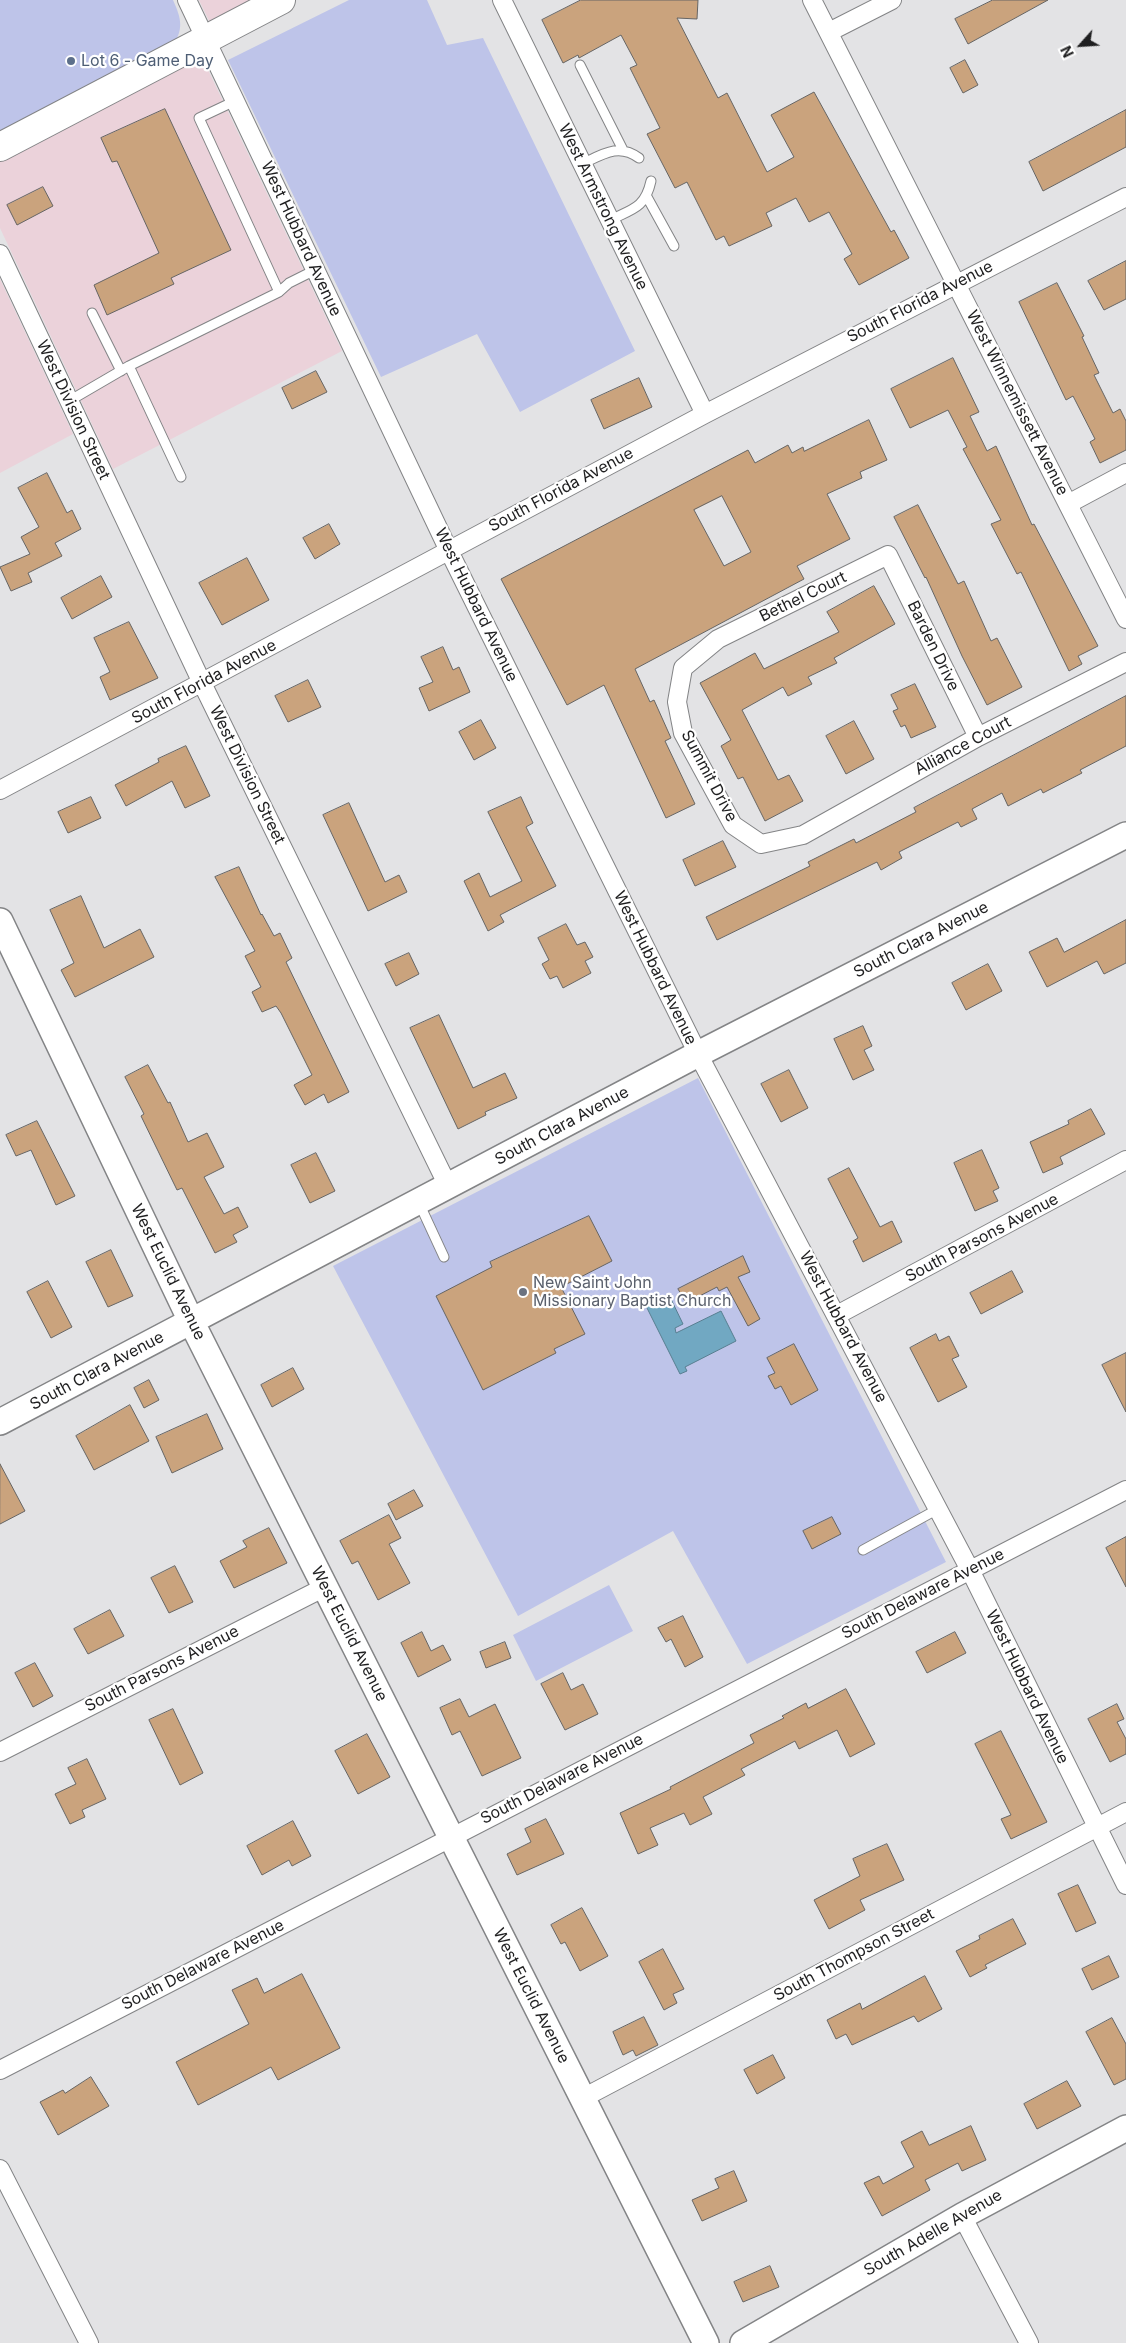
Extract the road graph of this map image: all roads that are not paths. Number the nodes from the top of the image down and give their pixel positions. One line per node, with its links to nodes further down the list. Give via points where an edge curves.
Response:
1 (187, 0): 7 (street, West Hubbard Avenue)
2 (281, 0): 7 (main road)
3 (502, 0): 13 (street, West Armstrong Avenue)
4 (812, 0): 6 (street, West Winnemissett Avenue)
5 (892, 0): 6 (street)
6 (829, 32): 21 (street, West Winnemissett Avenue)
7 (206, 39): 9 (street, West Hubbard Avenue); 10 (main road)
8 (580, 65): 11 (lane)
9 (235, 101): 20 (street, West Hubbard Avenue); 22 (lane, via 199,118)
10 (0, 147)
11 (622, 150): 12 (lane); 13 (lane)
12 (640, 158)
13 (582, 164): 17 (street, West Armstrong Avenue)
14 (651, 181): 15 (lane)
15 (647, 197): 17 (lane, via 642,204); 18 (lane)
16 (1126, 197): 21 (street, South Florida Avenue)
17 (610, 220): 27 (street, West Armstrong Avenue)
18 (674, 246)
19 (0, 254): 26 (street, West Division Street)
20 (315, 270): 22 (lane); 31 (street, West Hubbard Avenue)
21 (957, 283): 27 (street, South Florida Avenue); 30 (street, West Winnemissett Avenue)
22 (279, 292): 24 (lane)
23 (92, 313): 25 (lane)
24 (129, 366): 25 (lane); 29 (lane)
25 (121, 371): 26 (lane)
26 (69, 401): 36 (street, West Division Street)
27 (705, 414): 31 (street, South Florida Avenue)
28 (1126, 473): 30 (street)
29 (181, 477)
30 (1068, 504): 33 (street, West Winnemissett Avenue)
31 (449, 551): 36 (street, South Florida Avenue); 42 (street, West Hubbard Avenue)
32 (888, 555): 34 (street, Bethel Court); 37 (street, Barden Drive)
33 (1126, 619)
34 (718, 639): 39 (street, Summit Drive, via 683,668 677,702 683,733 733,825 761,844)
35 (1126, 662): 37 (street, Alliance Court)
36 (202, 683): 38 (street, South Florida Avenue); 44 (street, West Division Street)
37 (978, 736): 39 (street, Alliance Court)
38 (0, 790)
39 (803, 835)
40 (1126, 835): 42 (street, South Clara Avenue)
41 (1, 928): 48 (street, West Euclid Avenue)
42 (698, 1054): 44 (street, South Clara Avenue); 47 (street, West Hubbard Avenue)
43 (1126, 1160): 47 (street, South Parsons Avenue)
44 (448, 1186): 45 (street, South Clara Avenue)
45 (418, 1202): 46 (lane); 48 (street, South Clara Avenue)
46 (444, 1257)
47 (837, 1315): 51 (street, West Hubbard Avenue)
48 (191, 1321): 49 (street, South Clara Avenue); 54 (street, West Euclid Avenue)
49 (0, 1422)
50 (1126, 1490): 53 (street, South Delaware Avenue)
51 (938, 1509): 52 (lane); 53 (street, West Hubbard Avenue)
52 (862, 1550)
53 (970, 1570): 57 (street, West Hubbard Avenue); 58 (street, South Delaware Avenue)
54 (325, 1587): 55 (street, South Parsons Avenue); 58 (street, West Euclid Avenue)
55 (0, 1752)
56 (1126, 1812): 57 (street, South Thompson Street)
57 (1096, 1828): 59 (street, West Hubbard Avenue); 61 (street, South Thompson Street)
58 (450, 1836): 60 (street, South Delaware Avenue); 61 (street, West Euclid Avenue)
59 (1126, 1885)
60 (0, 2070)
61 (583, 2098): 66 (street, West Euclid Avenue)
62 (1126, 2128): 64 (street, South Adelle Avenue)
63 (0, 2169): 65 (street)
64 (962, 2216): 67 (street, South Adelle Avenue); 68 (street)
65 (89, 2343)
66 (706, 2343)
67 (743, 2343)
68 (1029, 2343)

